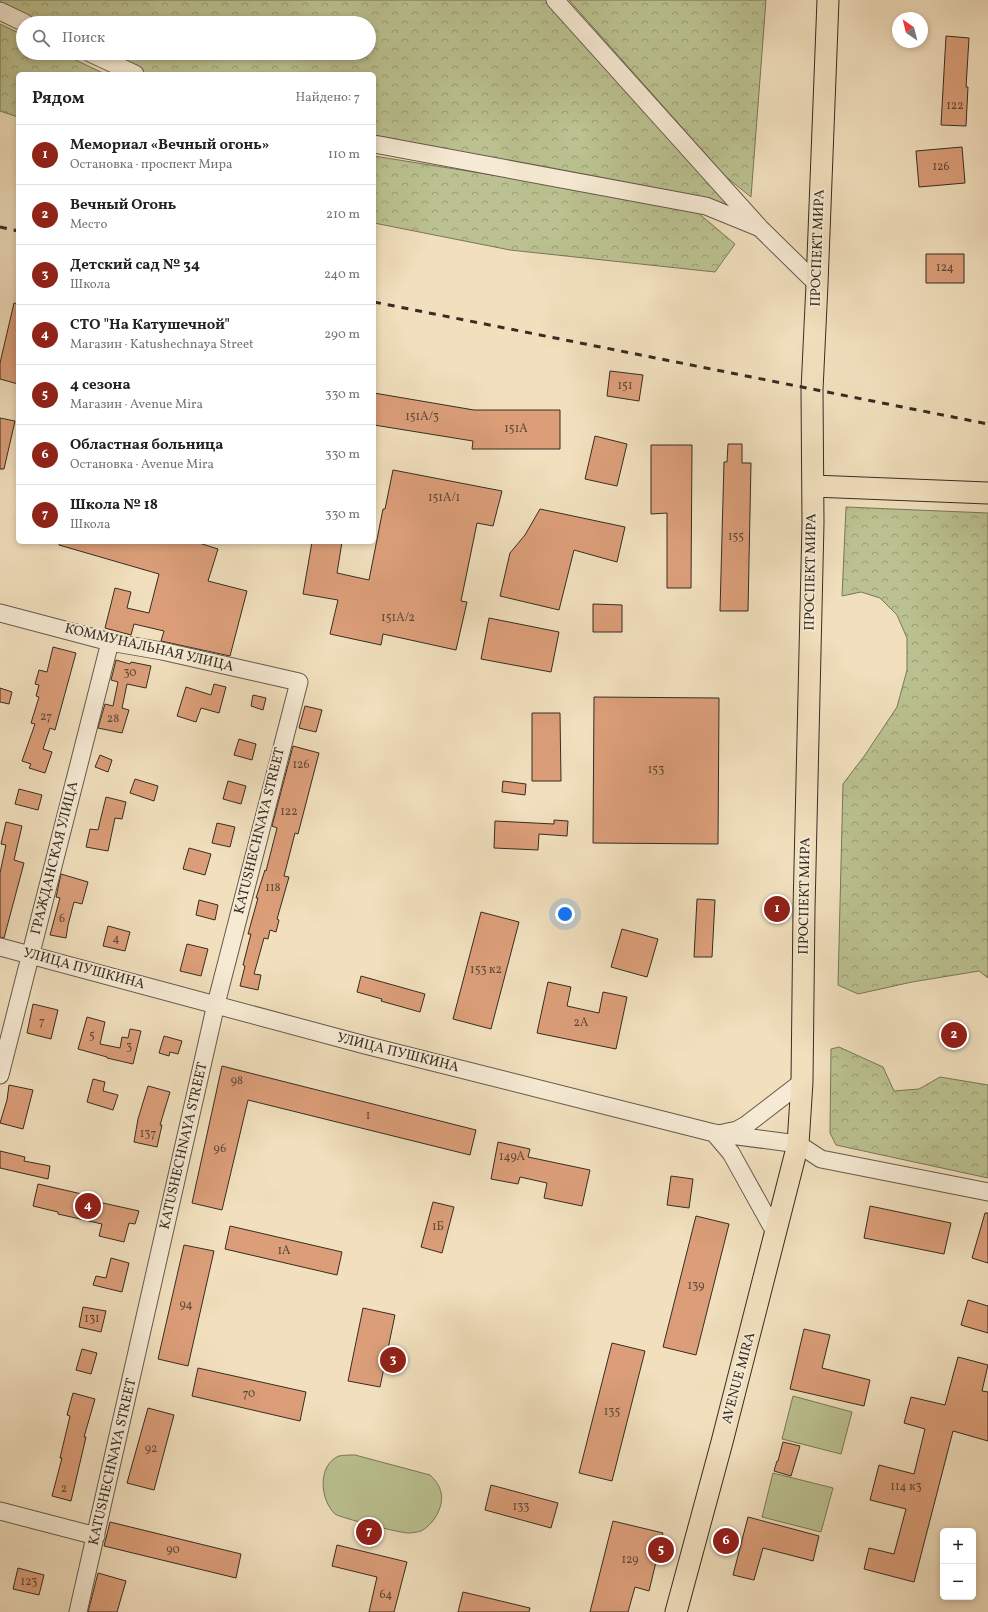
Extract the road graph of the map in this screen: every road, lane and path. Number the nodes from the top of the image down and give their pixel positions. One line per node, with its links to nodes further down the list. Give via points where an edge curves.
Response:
1 (555, 0): 8 (street)
2 (828, 0): 9 (main road, ПРОСПЕКТ МИРА)
3 (0, 11): 4 (street)
4 (16, 19)
5 (105, 60): 6 (street)
6 (131, 72)
7 (376, 144): 8 (street, via 706,206)
8 (760, 228): 9 (street)
9 (817, 284): 10 (main road, ПРОСПЕКТ МИРА, via 812,390)
10 (813, 486): 11 (main road); 19 (main road, ПРОСПЕКТ МИРА)
11 (988, 493)
12 (0, 613): 13 (street, КОММУНАЛЬНАЯ УЛИЦА)
13 (110, 642): 14 (street, КОММУНАЛЬНАЯ УЛИЦА); 16 (street, ГРАЖДАНСКАЯ УЛИЦА)
14 (299, 682): 17 (street, KATUSHECHNAYA STREET)
15 (0, 947): 16 (street, УЛИЦА ПУШКИНА)
16 (30, 955): 17 (street, УЛИЦА ПУШКИНА); 18 (street, ГРАЖДАНСКАЯ УЛИЦА)
17 (216, 1004): 20 (street, УЛИЦА ПУШКИНА, via 366,1045); 25 (street, KATUSHECHNAYA STREET)
18 (0, 1075)
19 (802, 1082): 20 (street, via 746,1125 737,1130); 21 (main road, ПРОСПЕКТ МИРА)
20 (714, 1133): 21 (street, УЛИЦА ПУШКИНА); 23 (street, via 731,1153)
21 (798, 1144): 22 (street, via 821,1159); 23 (main road, AVENUE MIRA)
22 (988, 1192)
23 (776, 1234): 27 (main road, AVENUE MIRA)
24 (0, 1511): 25 (street)
25 (96, 1536): 26 (street, KATUSHECHNAYA STREET)
26 (78, 1612)
27 (676, 1612)

